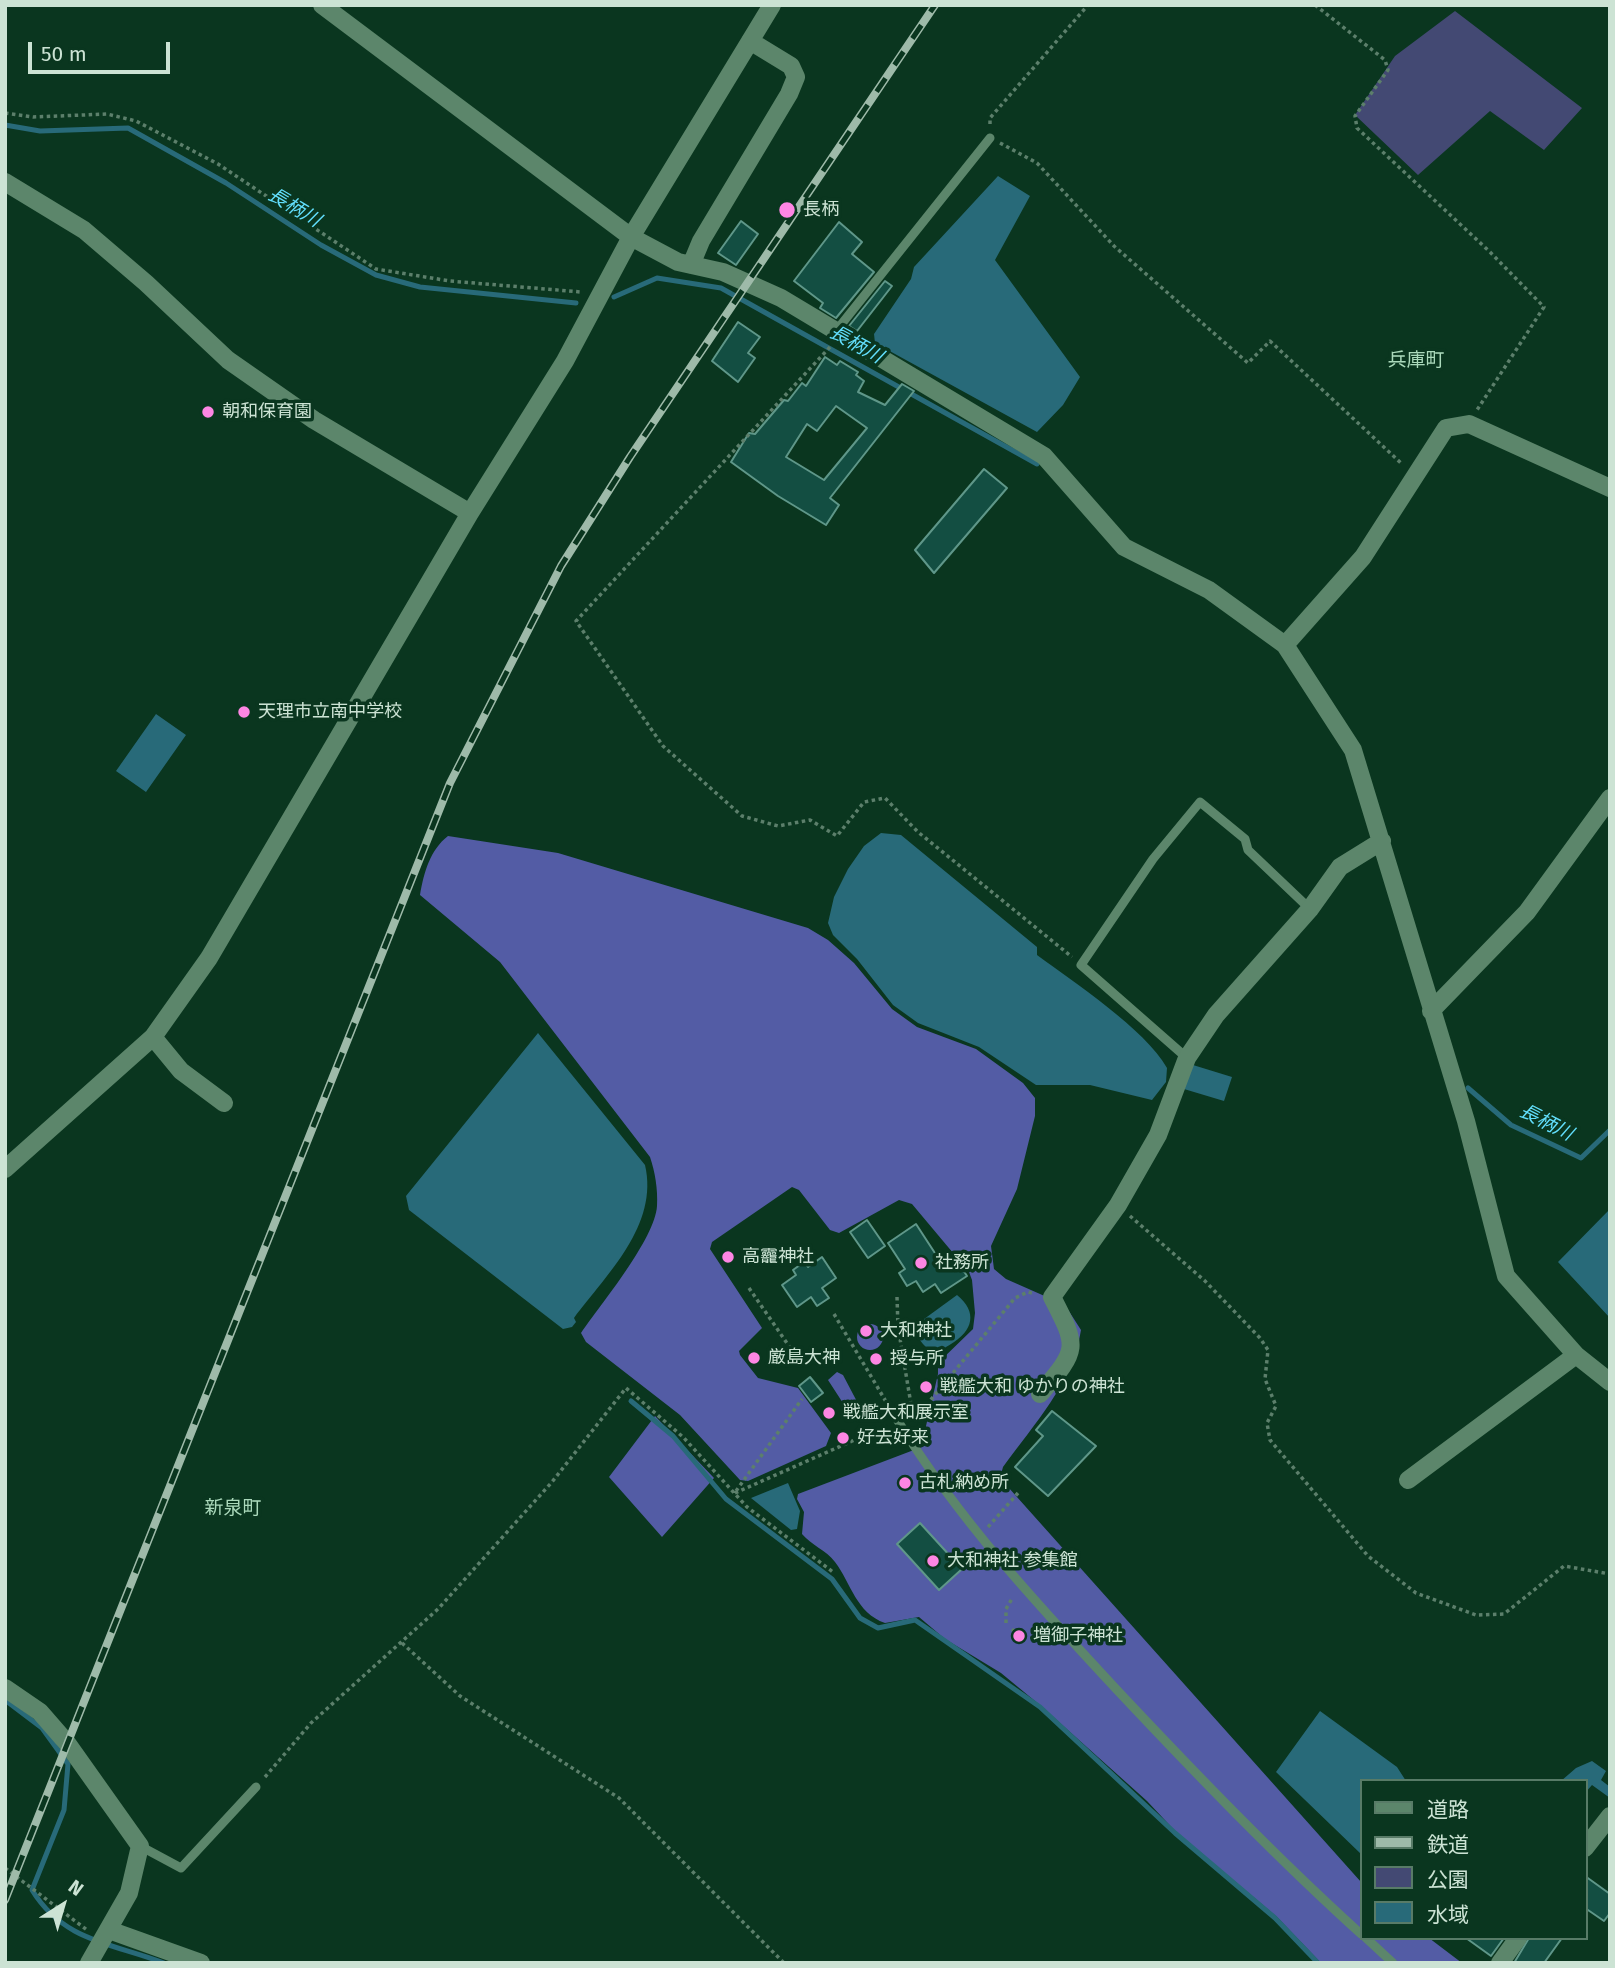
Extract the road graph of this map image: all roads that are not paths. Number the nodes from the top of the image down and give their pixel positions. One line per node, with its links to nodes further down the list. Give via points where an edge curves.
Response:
1 (322, 5): 6 (street)
2 (772, 5): 3 (street)
3 (750, 41): 6 (street); 7 (street, via 791,66 796,77)
4 (990, 138): 8 (lane)
5 (5, 182): 10 (street, via 84,230 228,360 314,420)
6 (631, 237): 7 (street); 10 (street, via 565,361)
7 (691, 265): 8 (street, via 723,272 781,298)
8 (836, 331): 11 (street, via 1044,456 1124,547 1209,590)
9 (1610, 488): 11 (street, via 1469,424 1446,428 1363,557)
10 (470, 513): 16 (street, via 209,958)
11 (1285, 645): 13 (street, via 1353,750)
12 (1610, 798): 15 (street, via 1527,912)
13 (1382, 841): 14 (street, via 1340,867); 15 (street)
14 (1310, 909): 17 (street, via 1216,1014); 17 (lane, via 1248,850 1245,839 1200,802 1153,859 1081,965)
15 (1432, 1011): 20 (street, via 1506,1276)
16 (153, 1037): 18 (street, via 181,1072); 19 (street)
17 (1187, 1058): 22 (street, via 1158,1135 1118,1205 1052,1297 1072,1336 1067,1361)
18 (224, 1103)
19 (5, 1169)
20 (1576, 1355): 21 (street); 24 (street)
21 (1610, 1382)
22 (1040, 1394)
23 (898, 1420): 31 (lane, via 926,1466 1020,1587 1279,1860)
24 (1408, 1480)
25 (5, 1688): 29 (street, via 40,1712 67,1743)
26 (256, 1787): 29 (lane, via 181,1868)
27 (1610, 1816): 28 (street)
28 (1587, 1845)
29 (140, 1846): 30 (street, via 129,1893)
30 (109, 1930): 34 (street); 35 (street)
31 (1360, 1933)
32 (1368, 1940): 36 (lane)
33 (1517, 1940): 37 (street)
34 (89, 1963)
35 (201, 1963)
36 (1393, 1963)
37 (1500, 1963)

